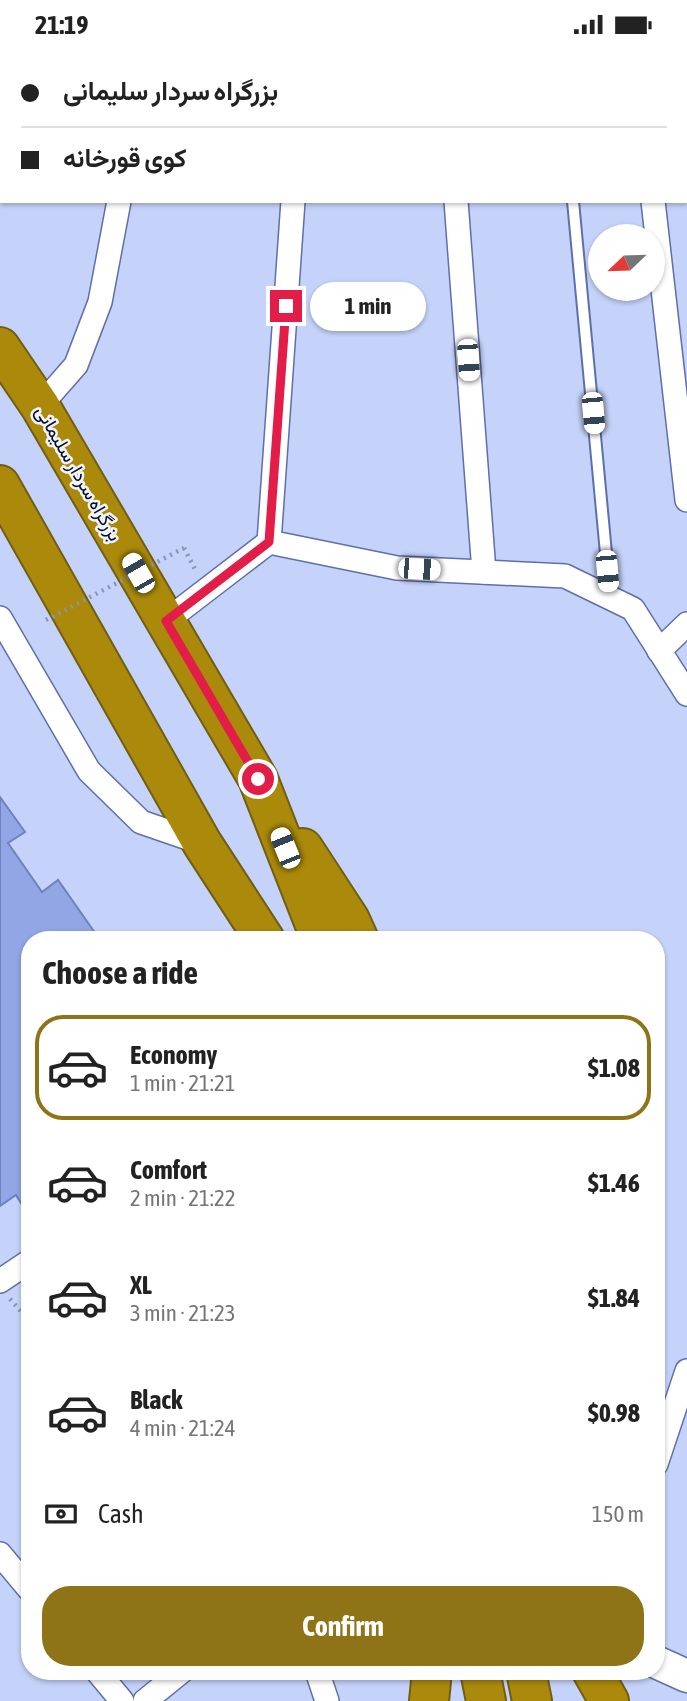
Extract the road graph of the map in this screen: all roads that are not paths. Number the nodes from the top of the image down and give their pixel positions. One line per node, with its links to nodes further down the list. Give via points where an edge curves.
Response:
1 (119, 203): 7 (street, via 100,302 76,365)
2 (293, 203): 10 (street)
3 (456, 203): 11 (street)
4 (573, 203): 12 (lane)
5 (653, 203): 9 (street)
6 (0, 347): 7 (highway, بزرگراه سردار سلیمانی)
7 (40, 406): 14 (highway, بزرگراه سردار سلیمانی)
8 (0, 485): 19 (highway)
9 (687, 500)
10 (269, 542): 11 (street, via 397,568); 14 (street)
11 (484, 572): 12 (street, via 565,576)
12 (610, 598): 16 (street, via 633,609)
13 (0, 618): 19 (street, via 89,771 141,822)
14 (166, 621): 18 (highway, بزرگراه سردار سلیمانی)
15 (687, 624): 16 (street)
16 (659, 651): 17 (street)
17 (687, 694)
18 (258, 779): 22 (highway, بزرگراه سردار سلیمانی); 23 (highway)
19 (202, 843): 20 (highway); 21 (highway)
20 (233, 931)
21 (259, 931)
22 (317, 931)
23 (355, 931)
24 (21, 1271): 25 (street)
25 (4, 1289)
26 (687, 1371): 27 (street)
27 (665, 1437)
28 (0, 1554): 29 (street)
29 (21, 1579)
30 (665, 1666): 31 (main road)
31 (687, 1676)
32 (104, 1680): 39 (street)
33 (171, 1680): 40 (street)
34 (320, 1680): 41 (street)
35 (431, 1680): 42 (highway)
36 (482, 1680): 43 (highway)
37 (528, 1680): 44 (highway)
38 (597, 1680): 45 (highway)
39 (121, 1701)
40 (145, 1701)
41 (327, 1701)
42 (429, 1701)
43 (486, 1701)
44 (532, 1701)
45 (609, 1701)

